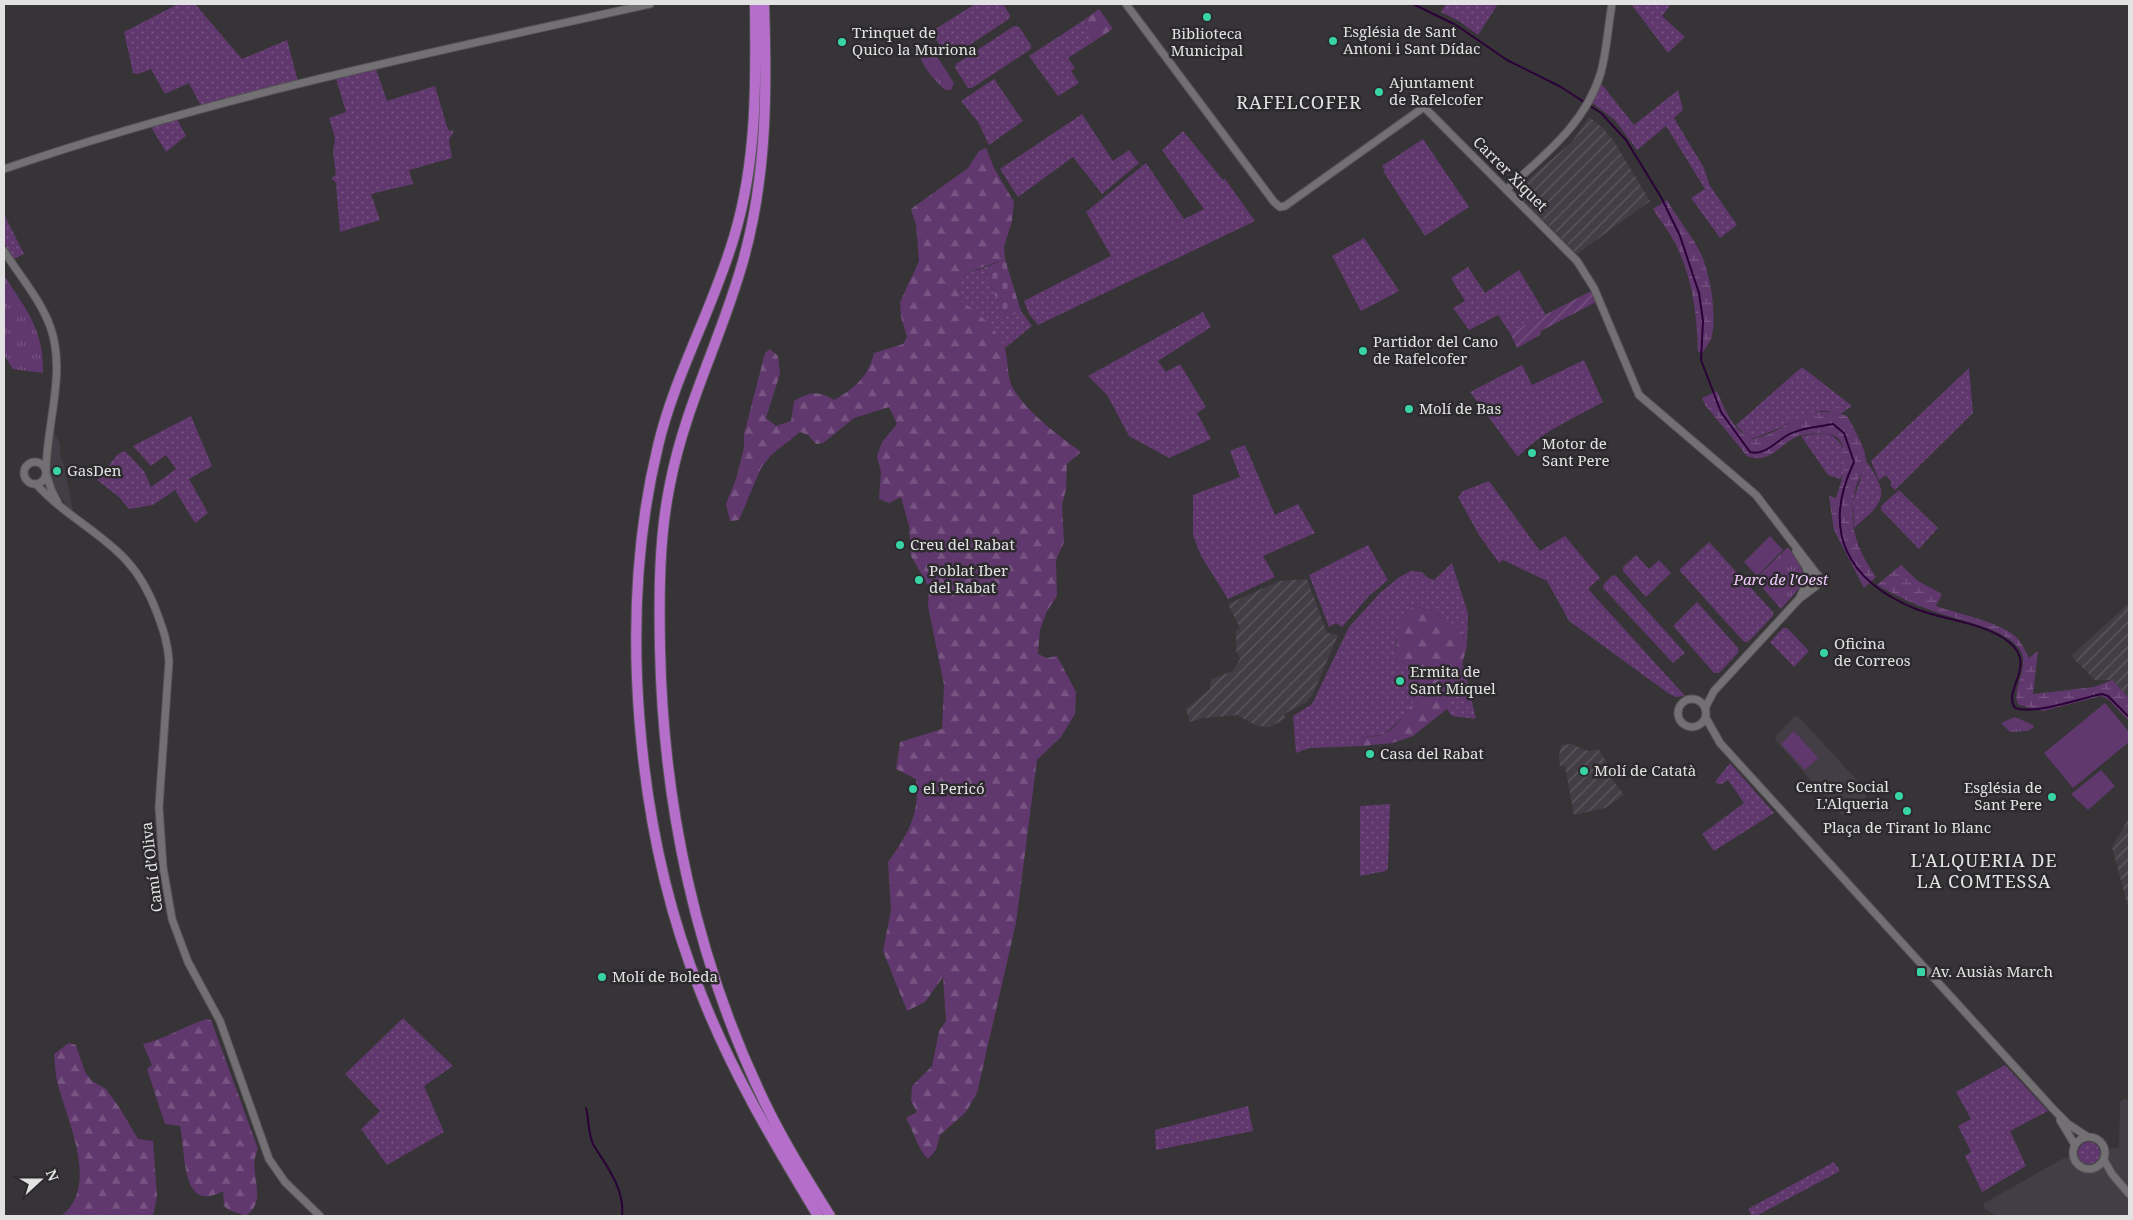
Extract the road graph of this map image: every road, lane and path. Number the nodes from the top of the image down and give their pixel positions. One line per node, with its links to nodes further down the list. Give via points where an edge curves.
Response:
1 (650, 4): 6 (street, via 258,93 49,153)
2 (755, 4): 33 (highway, via 755,124 744,199 724,269 669,407 646,504 637,603 639,696 654,823 686,955 734,1070)
3 (764, 4): 34 (highway, via 766,112 757,201 737,280 689,409 677,452 666,508 659,606 661,689 678,834 696,915 720,995 764,1102)
4 (1126, 4): 7 (street, Carrer Xiquet, via 1279,206 1286,206 1424,107)
5 (1612, 4): 7 (street, via 1601,70 1589,98 1562,140)
6 (4, 171)
7 (1506, 190): 14 (street, Carrer Xiquet, via 1576,261 1594,288 1639,395 1756,495)
8 (4, 251): 9 (street, via 41,308 52,334 56,367)
9 (48, 441): 10 (street); 11 (street)
10 (34, 463): 11 (street, via 43,466); 12 (street, via 24,474 28,481)
11 (46, 473): 12 (street, via 42,482); 13 (street, Camí d’Oliva, via 55,498)
12 (36, 484): 13 (street, Camí d’Oliva)
13 (68, 514): 32 (street, Camí d’Oliva, via 130,565 148,593 164,632 169,661 159,807 163,867 172,919 188,962 216,1012 269,1160 285,1182)
14 (1789, 538): 15 (street); 16 (street, via 1806,567)
15 (1820, 577): 16 (street, via 1814,574); 17 (street, via 1820,584)
16 (1808, 580): 17 (street); 18 (street)
17 (1815, 587): 18 (street)
18 (1799, 599): 19 (street)
19 (1714, 692): 20 (street); 21 (street)
20 (1698, 700): 21 (street); 23 (street, via 1685,701 1678,714 1687,726)
21 (1706, 708): 22 (street)
22 (1706, 718): 23 (street); 24 (street)
23 (1698, 726): 24 (street)
24 (1720, 743): 25 (street)
25 (2055, 1111): 26 (street); 27 (street)
26 (2088, 1137): 27 (street); 28 (street, via 2101,1142 2105,1150)
27 (2075, 1145): 29 (street, via 2073,1153 2078,1164 2085,1169)
28 (2104, 1160): 29 (street); 30 (street)
29 (2097, 1168): 30 (street)
30 (2112, 1174): 31 (street)
31 (2129, 1194)
32 (320, 1216)
33 (818, 1216)
34 (830, 1216)

